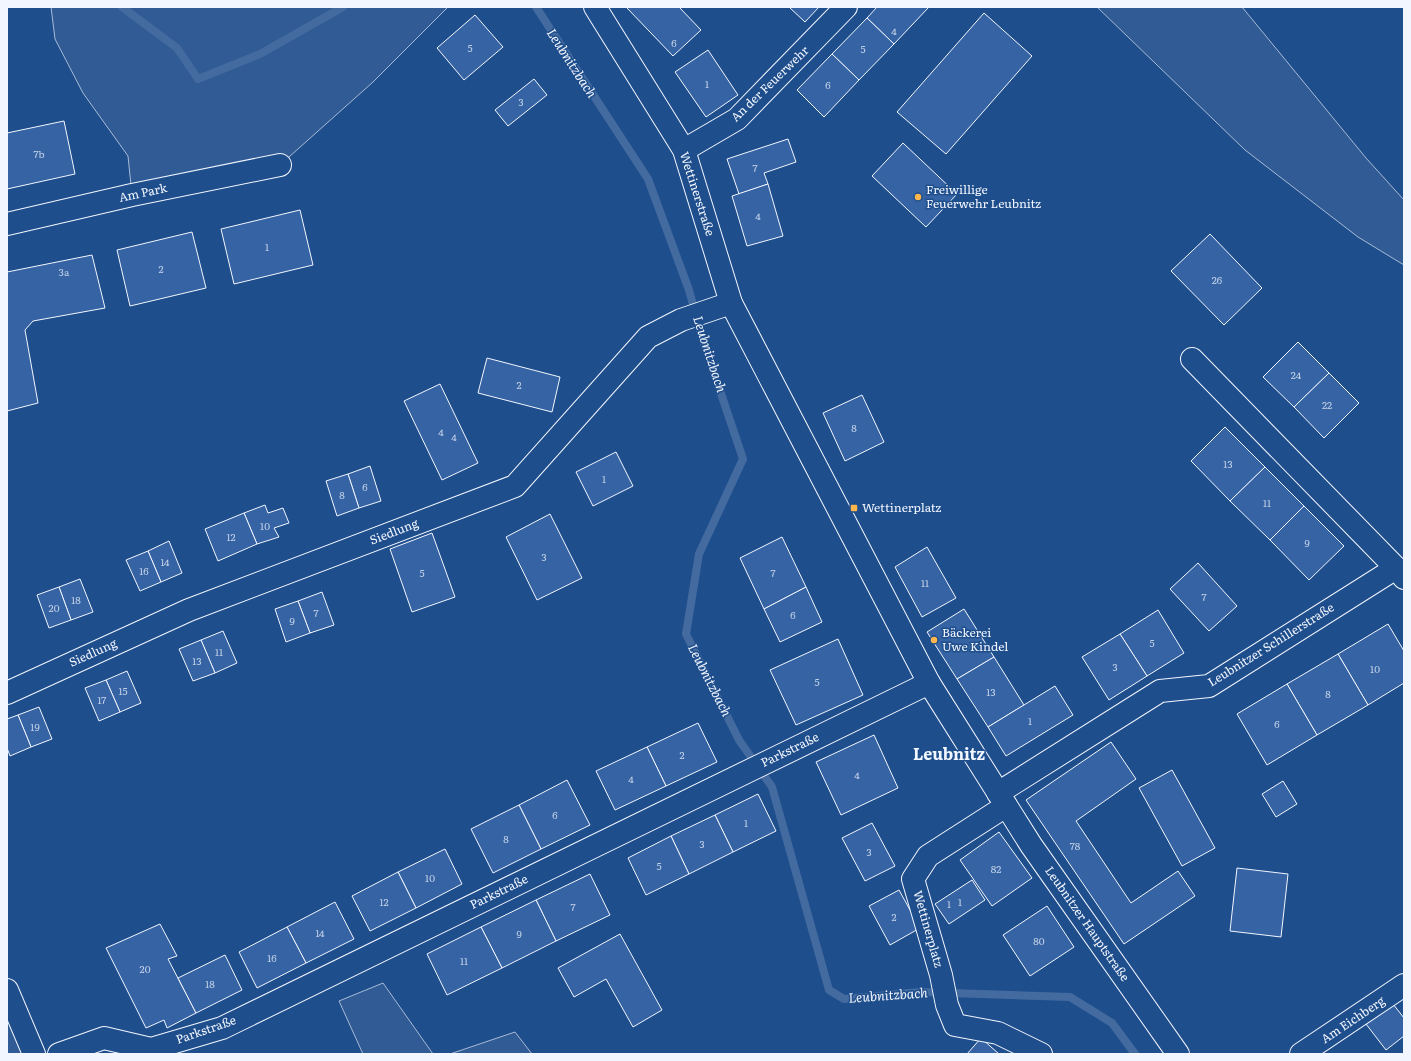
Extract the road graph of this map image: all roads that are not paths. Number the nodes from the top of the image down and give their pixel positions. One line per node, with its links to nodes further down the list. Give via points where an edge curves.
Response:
1 (595, 7): 3 (street, Wettinerstraße)
2 (846, 7): 3 (street, An der Feuerwehr, via 737,120)
3 (684, 150): 6 (street, Wettinerstraße)
4 (280, 165): 5 (street, Am Park)
5 (7, 224)
6 (723, 306): 9 (street, Wettinerstraße, via 766,371); 10 (street, Siedlung, via 681,320 648,337 515,486 188,610)
7 (1192, 359): 8 (street, Leubnitzer Schillerstraße)
8 (1400, 573): 11 (street, Leubnitzer Schillerstraße, via 1209,686 1160,691)
9 (929, 683): 11 (street); 15 (street, Parkstraße, via 222,1028 151,1049 104,1038)
10 (7, 692)
11 (1002, 800): 16 (street, Wettinerplatz, via 928,856 913,878 951,1015 998,1033); 17 (street, Leubnitzer Hauptstraße)
12 (1404, 985): 18 (street, Am Eichberg)
13 (7, 990): 14 (street)
14 (34, 1054)
15 (59, 1054)
16 (1041, 1054)
17 (1178, 1054)
18 (1301, 1054)

